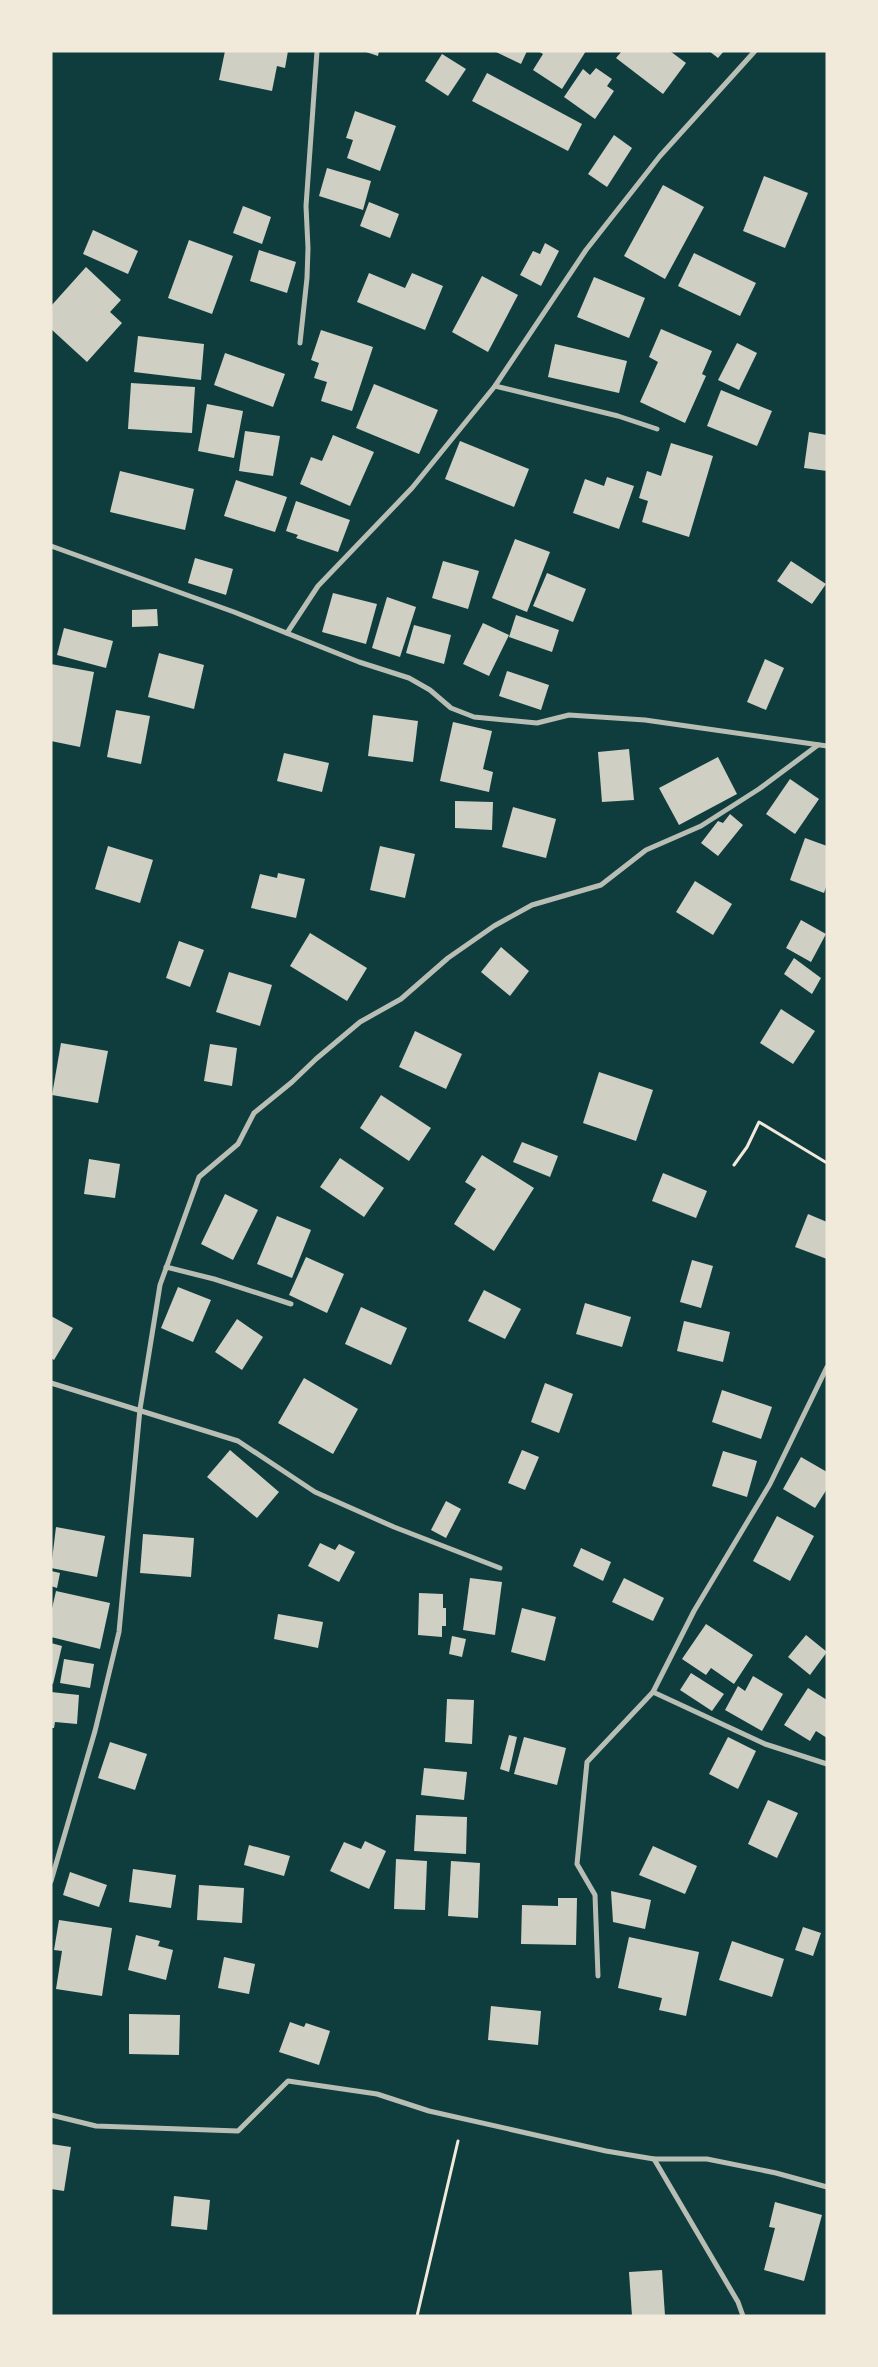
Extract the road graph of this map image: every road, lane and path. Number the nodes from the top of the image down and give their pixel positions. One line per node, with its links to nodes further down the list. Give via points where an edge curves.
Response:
1 (317, 51): 3 (street, via 306,206 307,278)
2 (755, 51): 4 (street, via 660,156 586,250)
3 (300, 343)
4 (495, 386): 5 (street, via 618,416); 7 (street, via 412,488 318,586)
5 (657, 429)
6 (51, 546): 7 (street)
7 (287, 633): 8 (street, via 409,678 451,708 474,717 537,723 569,715 645,720)
8 (818, 745): 9 (street); 12 (street, via 759,789 701,826 646,850 601,885 532,905 494,926 448,958 401,999 360,1022 254,1113 238,1144 199,1178)
9 (827, 746)
10 (827, 1164): 11 (path, via 759,1122)
11 (734, 1165)
12 (166, 1267): 13 (street); 16 (street, via 156,1303)
13 (291, 1304)
14 (827, 1367): 18 (street, via 770,1484 694,1611)
15 (51, 1383): 16 (street)
16 (140, 1409): 17 (street, via 238,1441 315,1492); 20 (street, via 120,1632)
17 (500, 1568)
18 (653, 1692): 19 (street, via 765,1744); 21 (street, via 587,1762 577,1864 596,1895)
19 (827, 1764)
20 (51, 1881)
21 (598, 1976)
22 (51, 2115): 23 (street, via 96,2126 238,2131 288,2081 377,2094)
23 (463, 2119): 24 (street); 26 (path)
24 (654, 2159): 25 (street, via 707,2159); 27 (street, via 738,2302)
25 (827, 2187)
26 (418, 2316)
27 (743, 2316)

